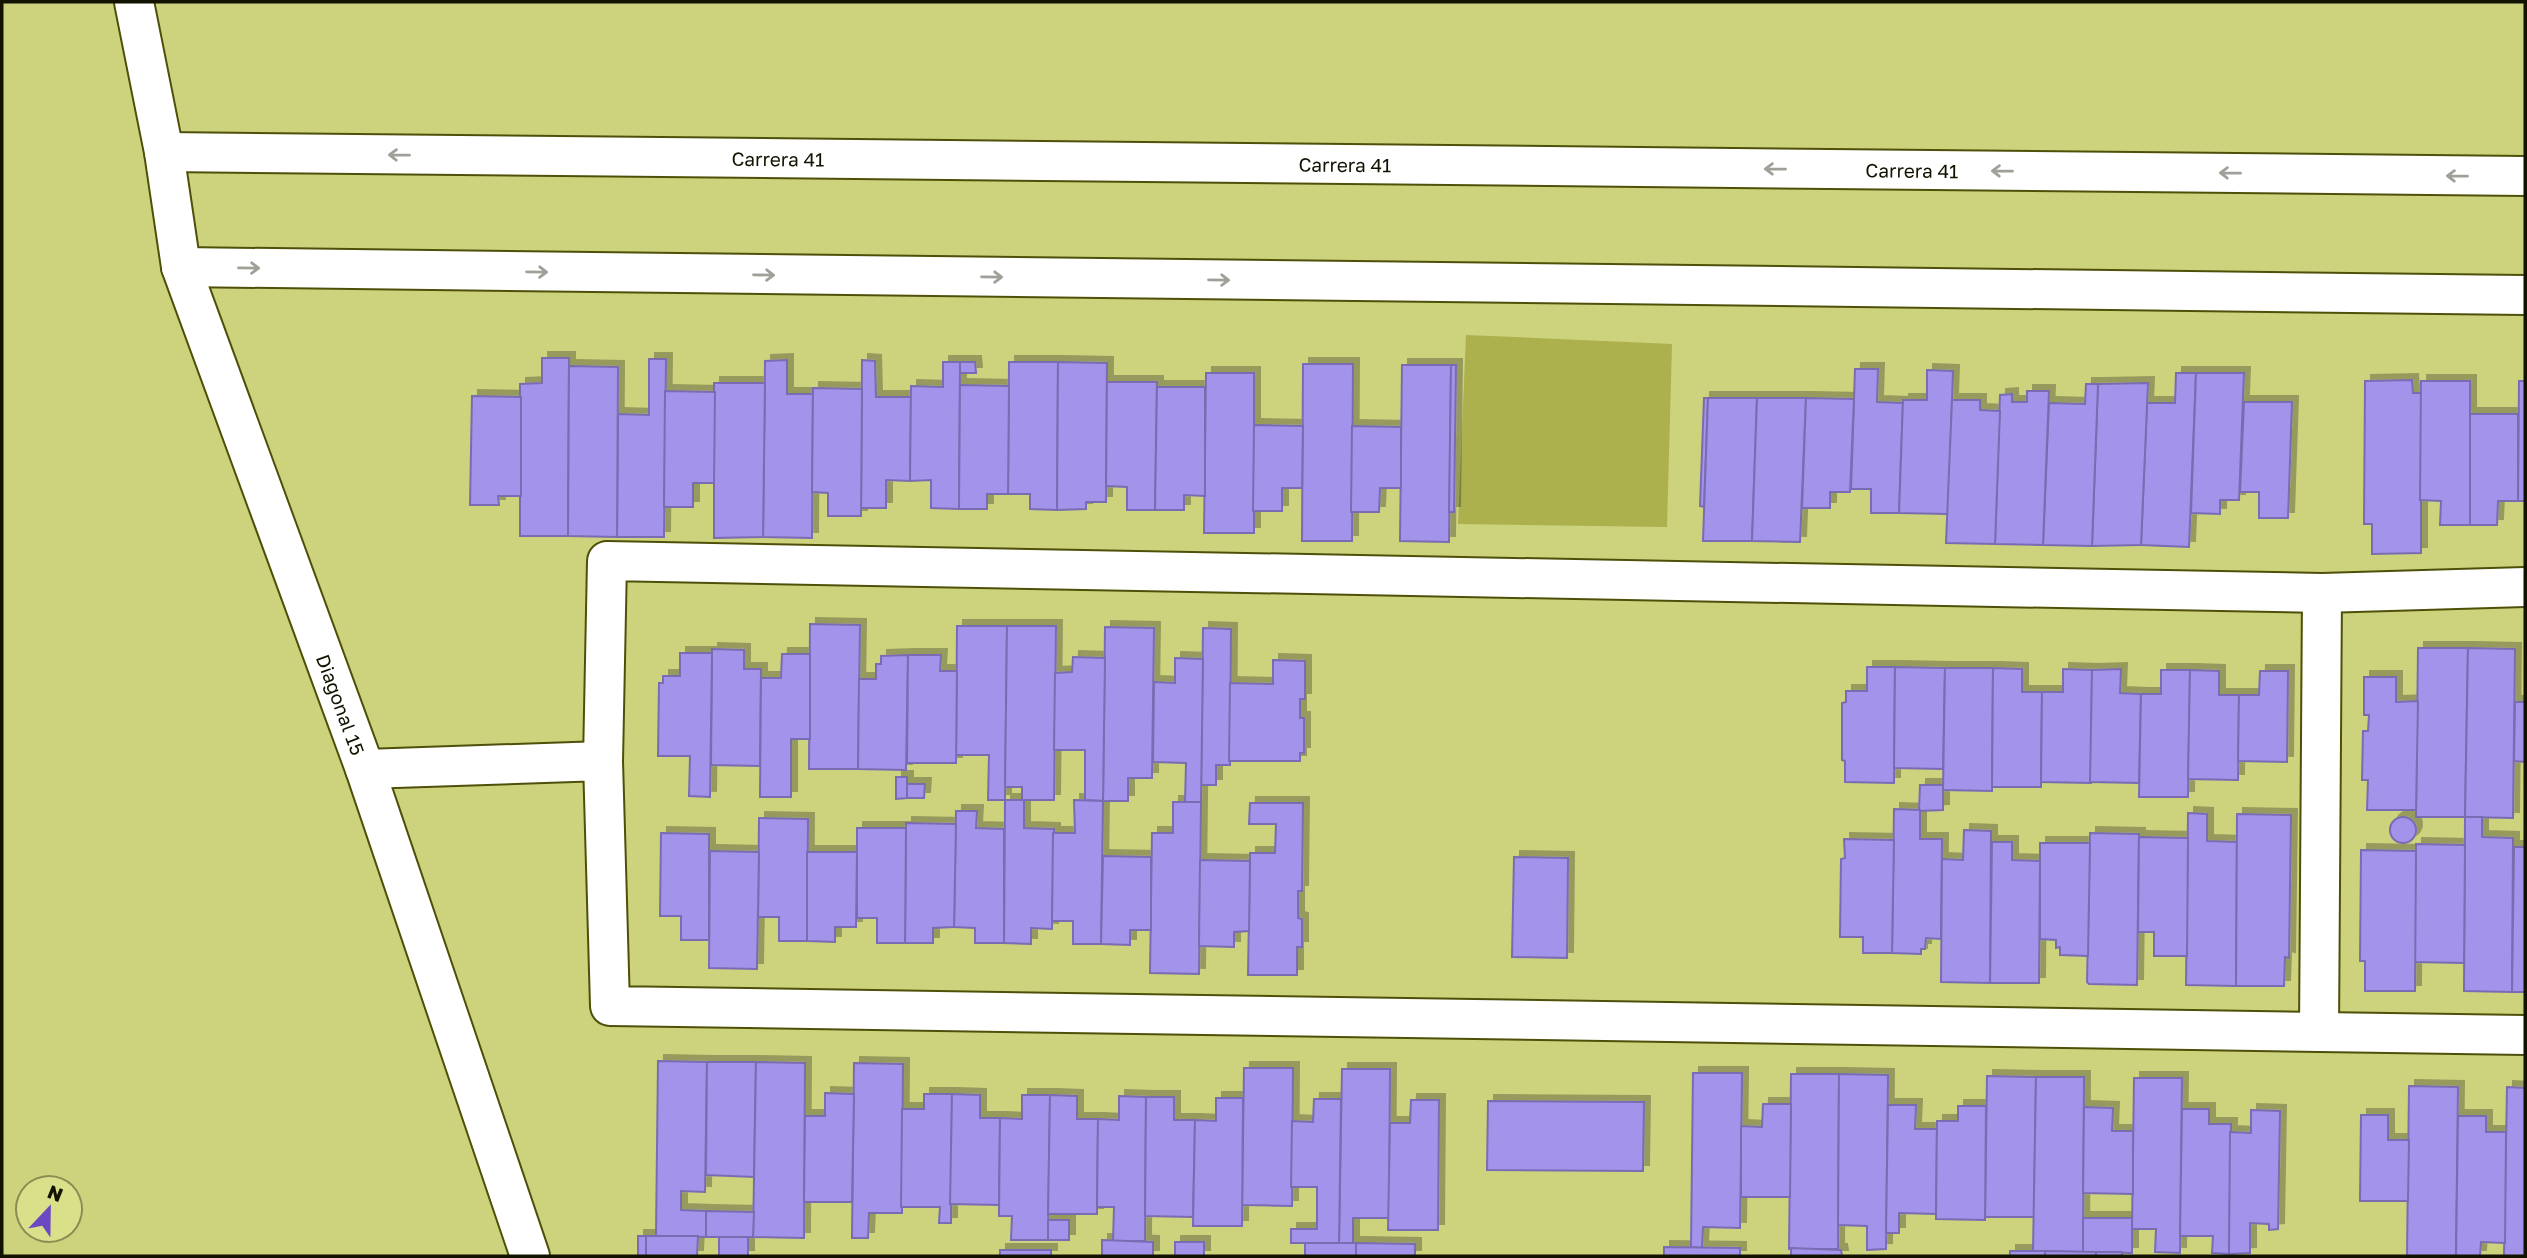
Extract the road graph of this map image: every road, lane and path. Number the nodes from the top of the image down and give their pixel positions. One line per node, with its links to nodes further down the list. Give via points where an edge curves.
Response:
1 (134, 2): 2 (street, Diagonal 15)
2 (164, 152): 3 (street, Carrera 41, one-way to 2); 4 (street, Diagonal 15)
3 (2525, 176)
4 (181, 267): 5 (street, one-way to 5); 9 (street, Diagonal 15)
5 (2525, 295)
6 (2525, 587): 7 (street)
7 (2322, 593): 8 (street, via 607,561); 10 (street)
8 (603, 761): 9 (street); 10 (street, via 610,1006)
9 (365, 769): 12 (street, Diagonal 15)
10 (2319, 1032): 11 (street)
11 (2525, 1035)
12 (530, 1256)

